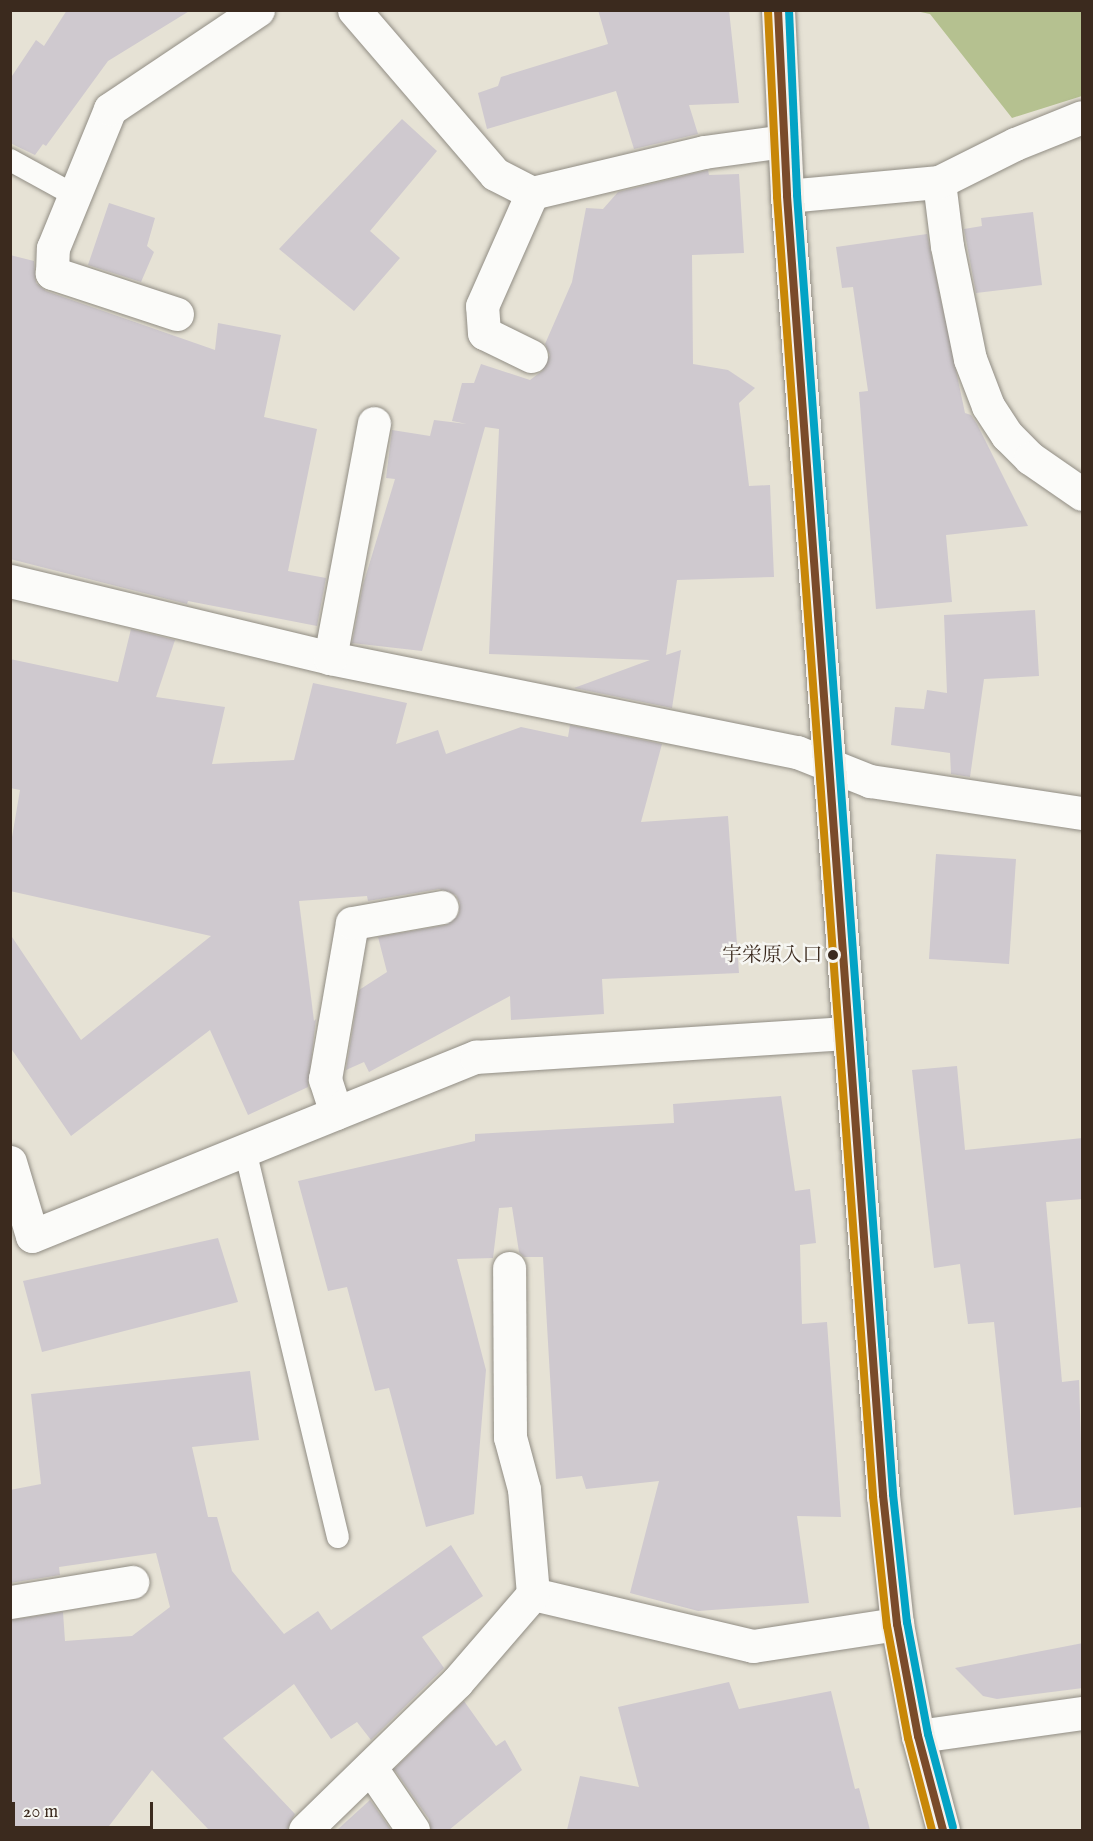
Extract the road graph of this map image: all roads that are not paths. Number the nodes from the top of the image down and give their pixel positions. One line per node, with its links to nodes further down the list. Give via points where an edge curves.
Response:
1 (258, 10): 9 (street, via 110,109)
2 (354, 10): 8 (street, via 495,174)
3 (778, 10): 5 (main road)
4 (1083, 117): 7 (street, via 1015,144)
5 (784, 141): 8 (street, via 704,152); 10 (main road)
6 (10, 160): 9 (lane)
7 (939, 182): 10 (street, via 858,186); 14 (street, via 947,246 970,359 988,406 1007,435 1030,458)
8 (532, 193): 12 (street, via 482,306 484,333)
9 (74, 195): 11 (street, via 53,248 52,273)
10 (787, 196): 17 (main road)
11 (177, 314)
12 (531, 356)
13 (374, 423): 16 (street)
14 (1083, 494)
15 (10, 581): 16 (street)
16 (330, 658): 17 (street, via 797,752)
17 (831, 765): 18 (street, via 870,781); 20 (main road)
18 (1083, 813)
19 (442, 907): 21 (street, via 352,923 325,1079)
20 (849, 1033): 21 (street, via 476,1057); 30 (main road, via 883,1495)
21 (336, 1113): 22 (street)
22 (245, 1150): 24 (street); 26 (lane)
23 (10, 1162): 24 (street)
24 (21, 1241)
25 (509, 1268): 28 (street, via 510,1437 525,1489)
26 (338, 1537)
27 (132, 1582): 29 (street)
28 (533, 1594): 30 (street, via 753,1646); 33 (street, via 457,1682)
29 (10, 1602)
30 (897, 1624): 32 (main road)
31 (1083, 1713): 32 (street)
32 (918, 1736): 36 (main road)
33 (371, 1768): 34 (street); 35 (street)
34 (305, 1830)
35 (413, 1830)
36 (944, 1830)

